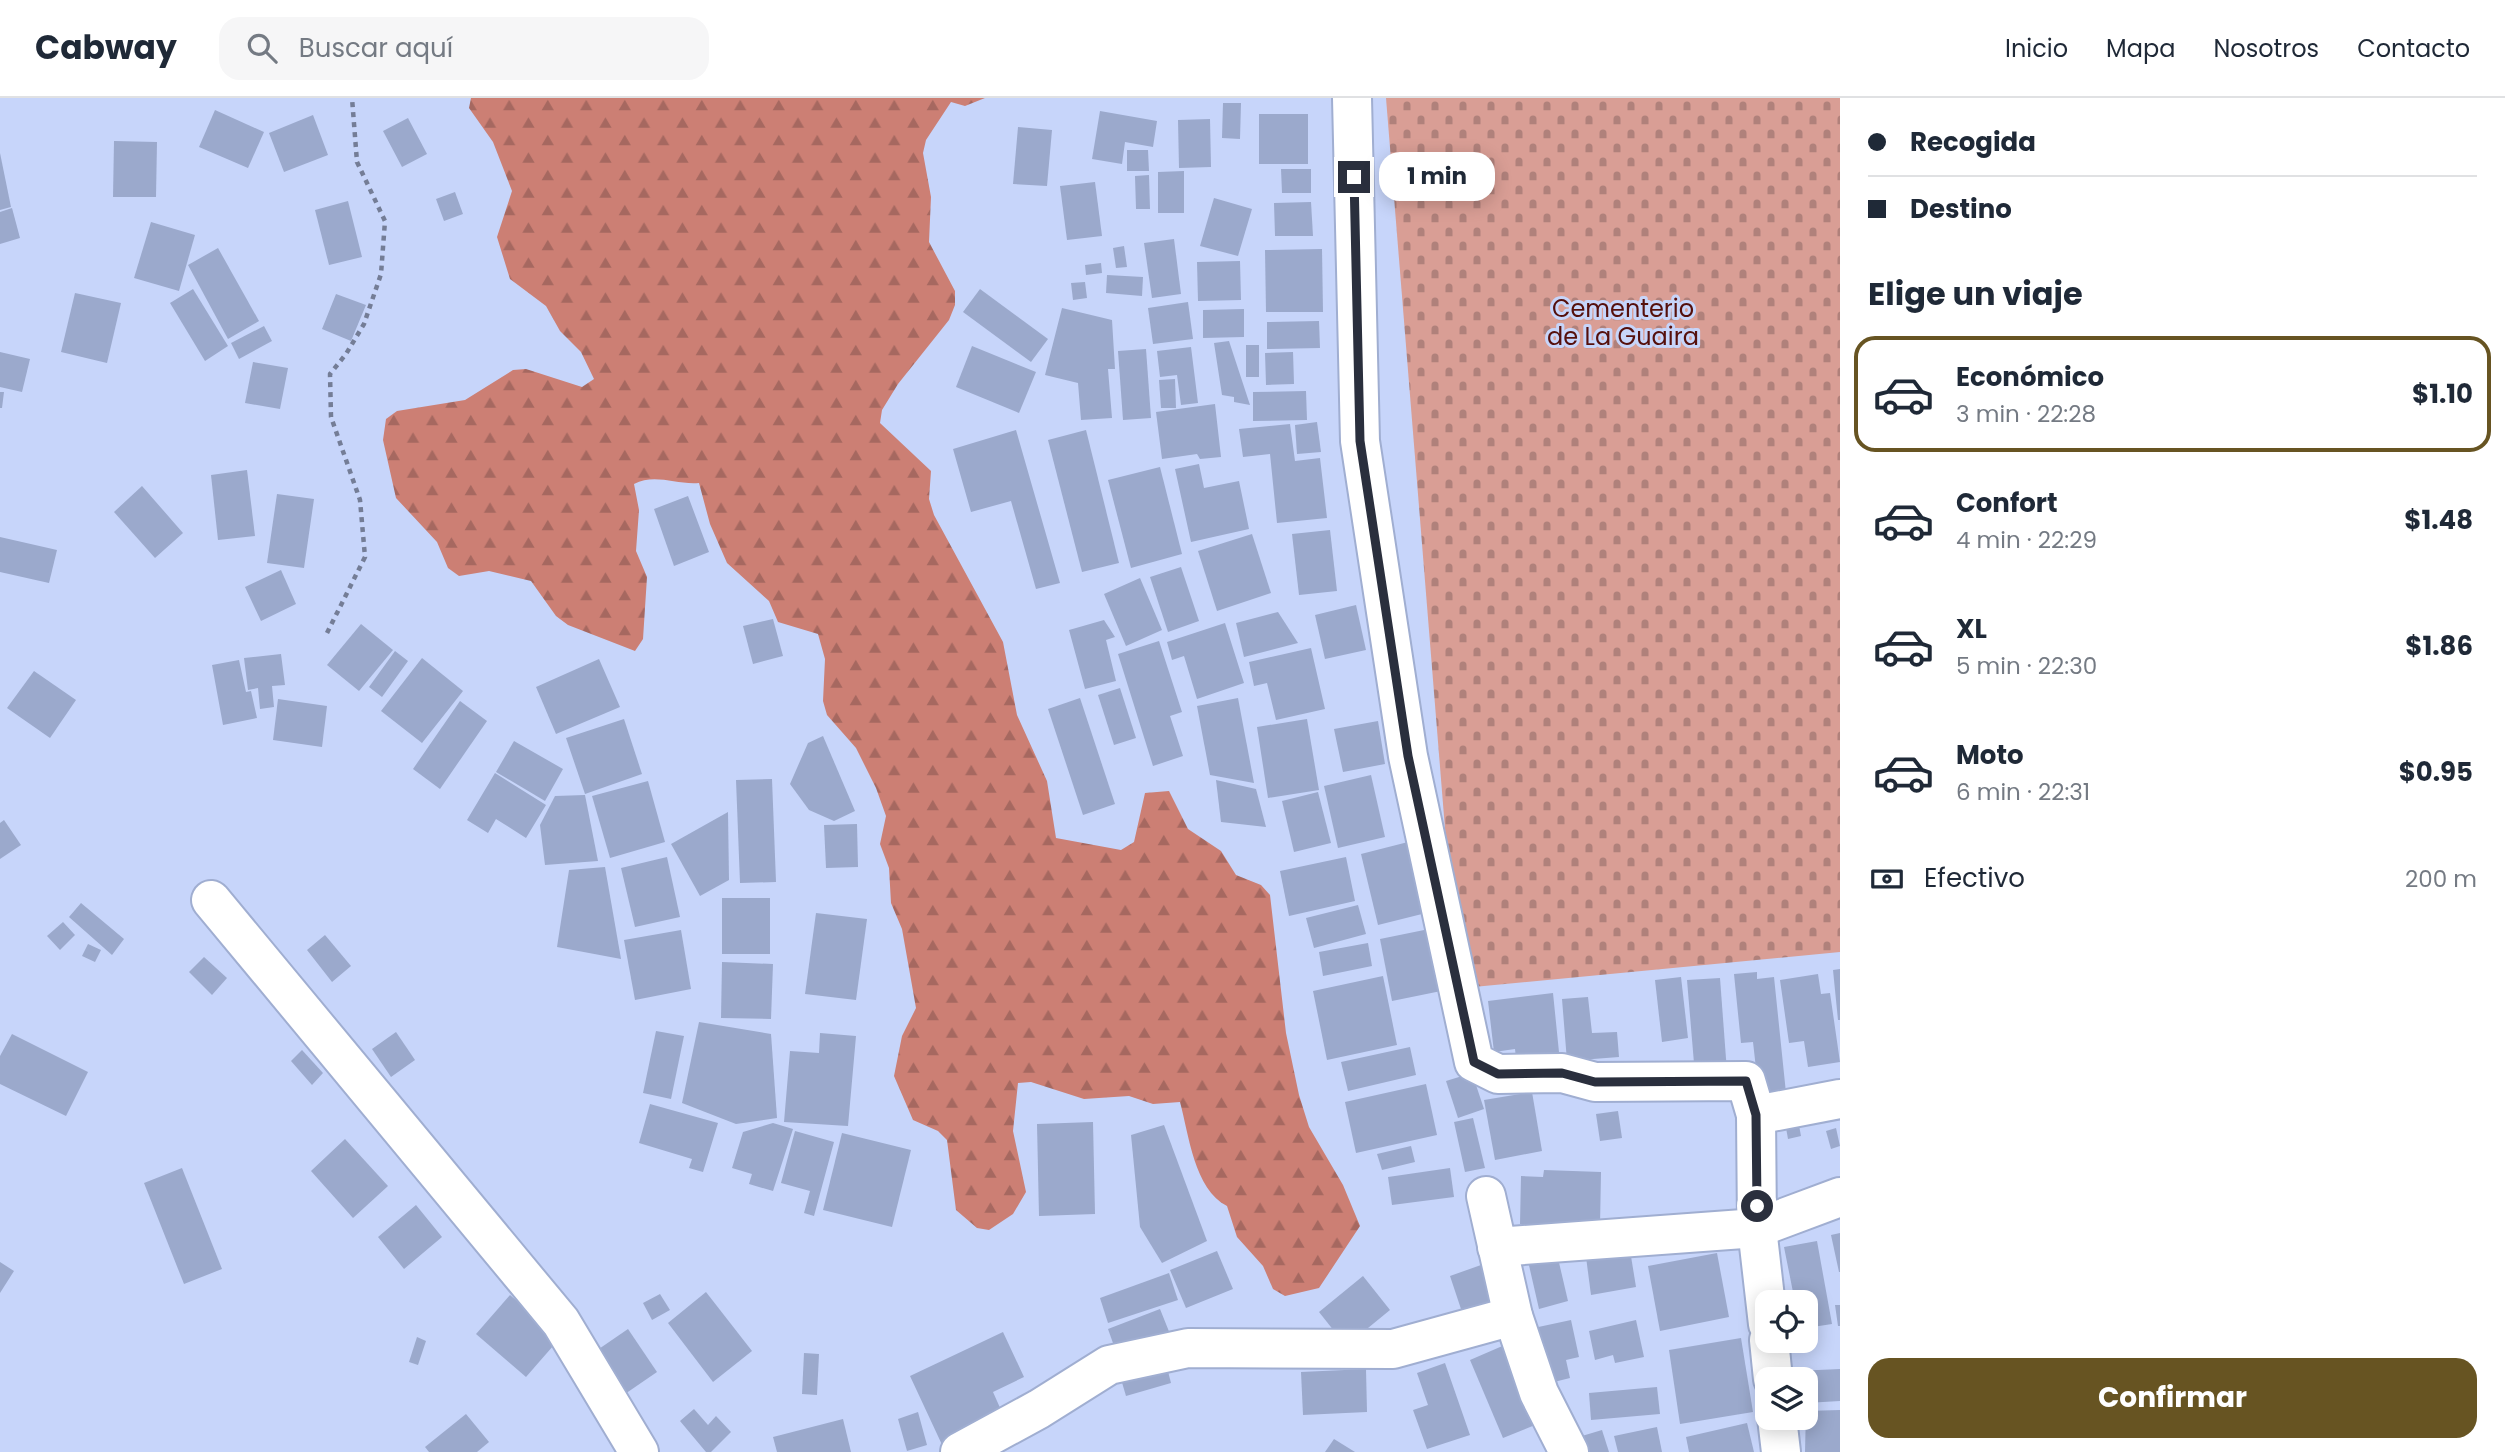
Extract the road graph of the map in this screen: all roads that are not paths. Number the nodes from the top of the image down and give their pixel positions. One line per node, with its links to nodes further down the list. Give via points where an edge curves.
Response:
1 (1352, 98): 4 (street, via 1360,441 1408,756 1474,1062 1498,1074 1562,1073 1595,1082 1746,1081)
2 (211, 900): 12 (street, via 561,1322)
3 (1840, 1099): 4 (street)
4 (1756, 1115): 7 (street)
5 (1486, 1196): 8 (street)
6 (1840, 1197): 7 (street)
7 (1757, 1228): 8 (street); 9 (street)
8 (1497, 1247): 10 (street)
9 (1764, 1290)
10 (1513, 1316): 13 (street, via 1393,1349 1188,1348 1109,1365); 14 (street, via 1539,1393)
11 (1778, 1430): 15 (street)
12 (639, 1452)
13 (960, 1452)
14 (1569, 1452)
15 (1781, 1452)

